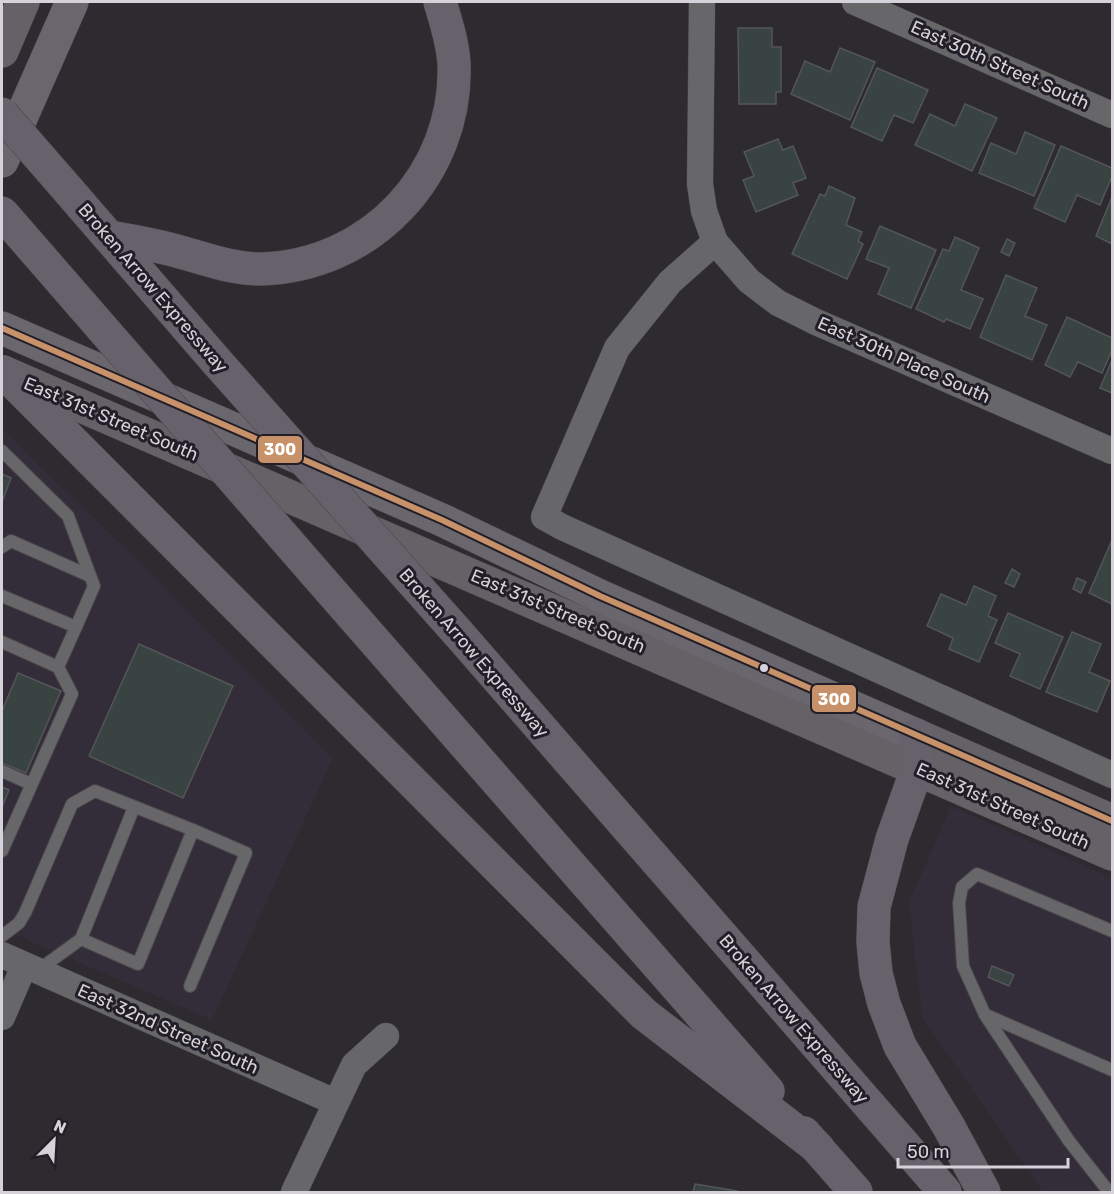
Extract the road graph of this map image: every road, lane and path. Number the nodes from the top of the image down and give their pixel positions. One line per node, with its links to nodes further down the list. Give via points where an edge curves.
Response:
1 (23, 2): 6 (main road)
2 (72, 2): 9 (main road)
3 (440, 2): 11 (highway, via 454,63 453,99 445,130 420,184 380,227 323,258 259,269 224,266 179,251)
4 (702, 2): 12 (street, via 700,184)
5 (855, 2): 8 (street, East 30th Street South)
6 (2, 51)
7 (2, 114): 11 (highway, Broken Arrow Expressway, bridge)
8 (1113, 115)
9 (2, 161)
10 (2, 213): 43 (highway, bridge)
11 (109, 237): 46 (highway, Broken Arrow Expressway, bridge)
12 (715, 242): 16 (street, East 30th Place South, via 749,281 778,303); 26 (street, via 670,282 617,348 544,517)
13 (2, 328): 23 (main road, East 31st Street South, via 442,520 600,596)
14 (2, 371): 24 (main road, East 31st Street South); 43 (highway, via 644,1014)
15 (2, 451): 18 (lane, via 68,516)
16 (1113, 451)
17 (2, 547): 18 (lane, via 11,541)
18 (90, 576): 20 (lane, via 94,586)
19 (2, 596): 20 (lane)
20 (76, 627): 22 (lane)
21 (2, 642): 22 (lane)
22 (58, 667): 27 (lane, via 72,694)
23 (916, 735): 24 (highway); 29 (main road, East 31st Street South)
24 (917, 769): 32 (main road, East 31st Street South); 47 (highway, via 874,907 876,974 900,1046)
25 (2, 771): 27 (lane)
26 (1113, 775)
27 (31, 784): 31 (lane)
28 (134, 807): 30 (lane); 34 (lane, via 95,791 72,804 25,913); 35 (lane)
29 (1113, 821)
30 (193, 830): 35 (lane, via 138,964); 37 (lane, via 246,853)
31 (2, 851)
32 (1113, 854)
33 (1113, 931): 38 (lane, via 977,874 962,887 958,903 963,966)
34 (2, 936)
35 (81, 939): 36 (lane)
36 (21, 964): 39 (street); 42 (street, East 32nd Street South)
37 (190, 986)
38 (985, 1015): 41 (lane); 48 (lane, via 1069,1141)
39 (2, 1017)
40 (386, 1036): 42 (street, via 354,1065)
41 (1113, 1070)
42 (336, 1102): 44 (street)
43 (818, 1148): 45 (highway)
44 (294, 1192)
45 (856, 1192)
46 (945, 1192)
47 (984, 1192)
48 (1110, 1192)

